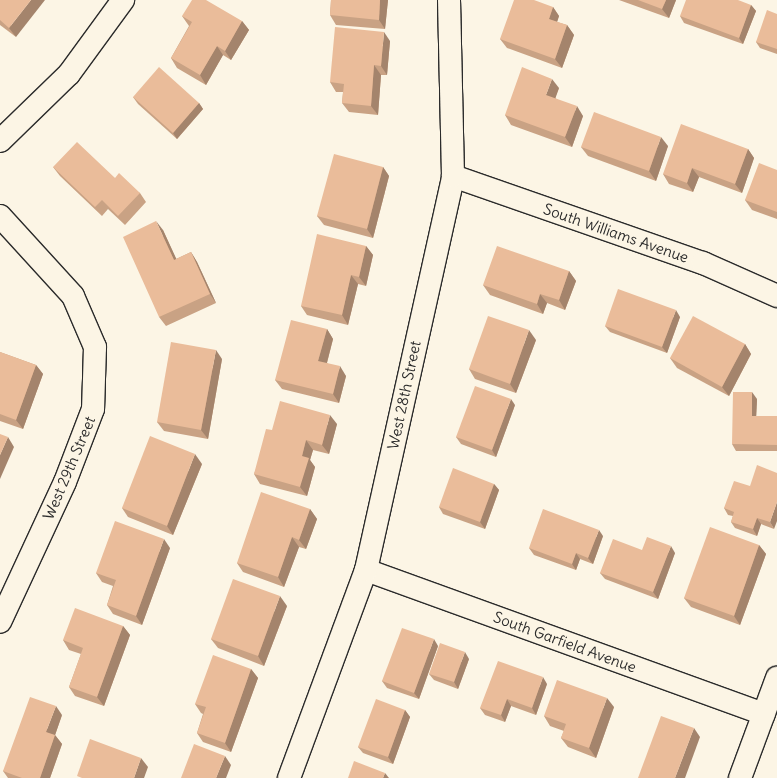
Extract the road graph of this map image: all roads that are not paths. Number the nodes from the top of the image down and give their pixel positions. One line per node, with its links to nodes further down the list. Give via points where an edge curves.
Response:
1 (123, 0): 3 (street, via 68,74)
2 (449, 0): 4 (street, West 28th Street)
3 (0, 141)
4 (453, 176): 6 (street, South Williams Avenue, via 703,264); 7 (street, West 28th Street)
5 (0, 216): 8 (street, West 29th Street, via 73,296 95,347 93,409 65,482)
6 (777, 296)
7 (366, 570): 10 (street, South Garfield Avenue); 11 (street, West 28th Street)
8 (0, 622)
9 (777, 678): 10 (street)
10 (764, 714): 12 (street)
11 (288, 778)
12 (740, 778)

